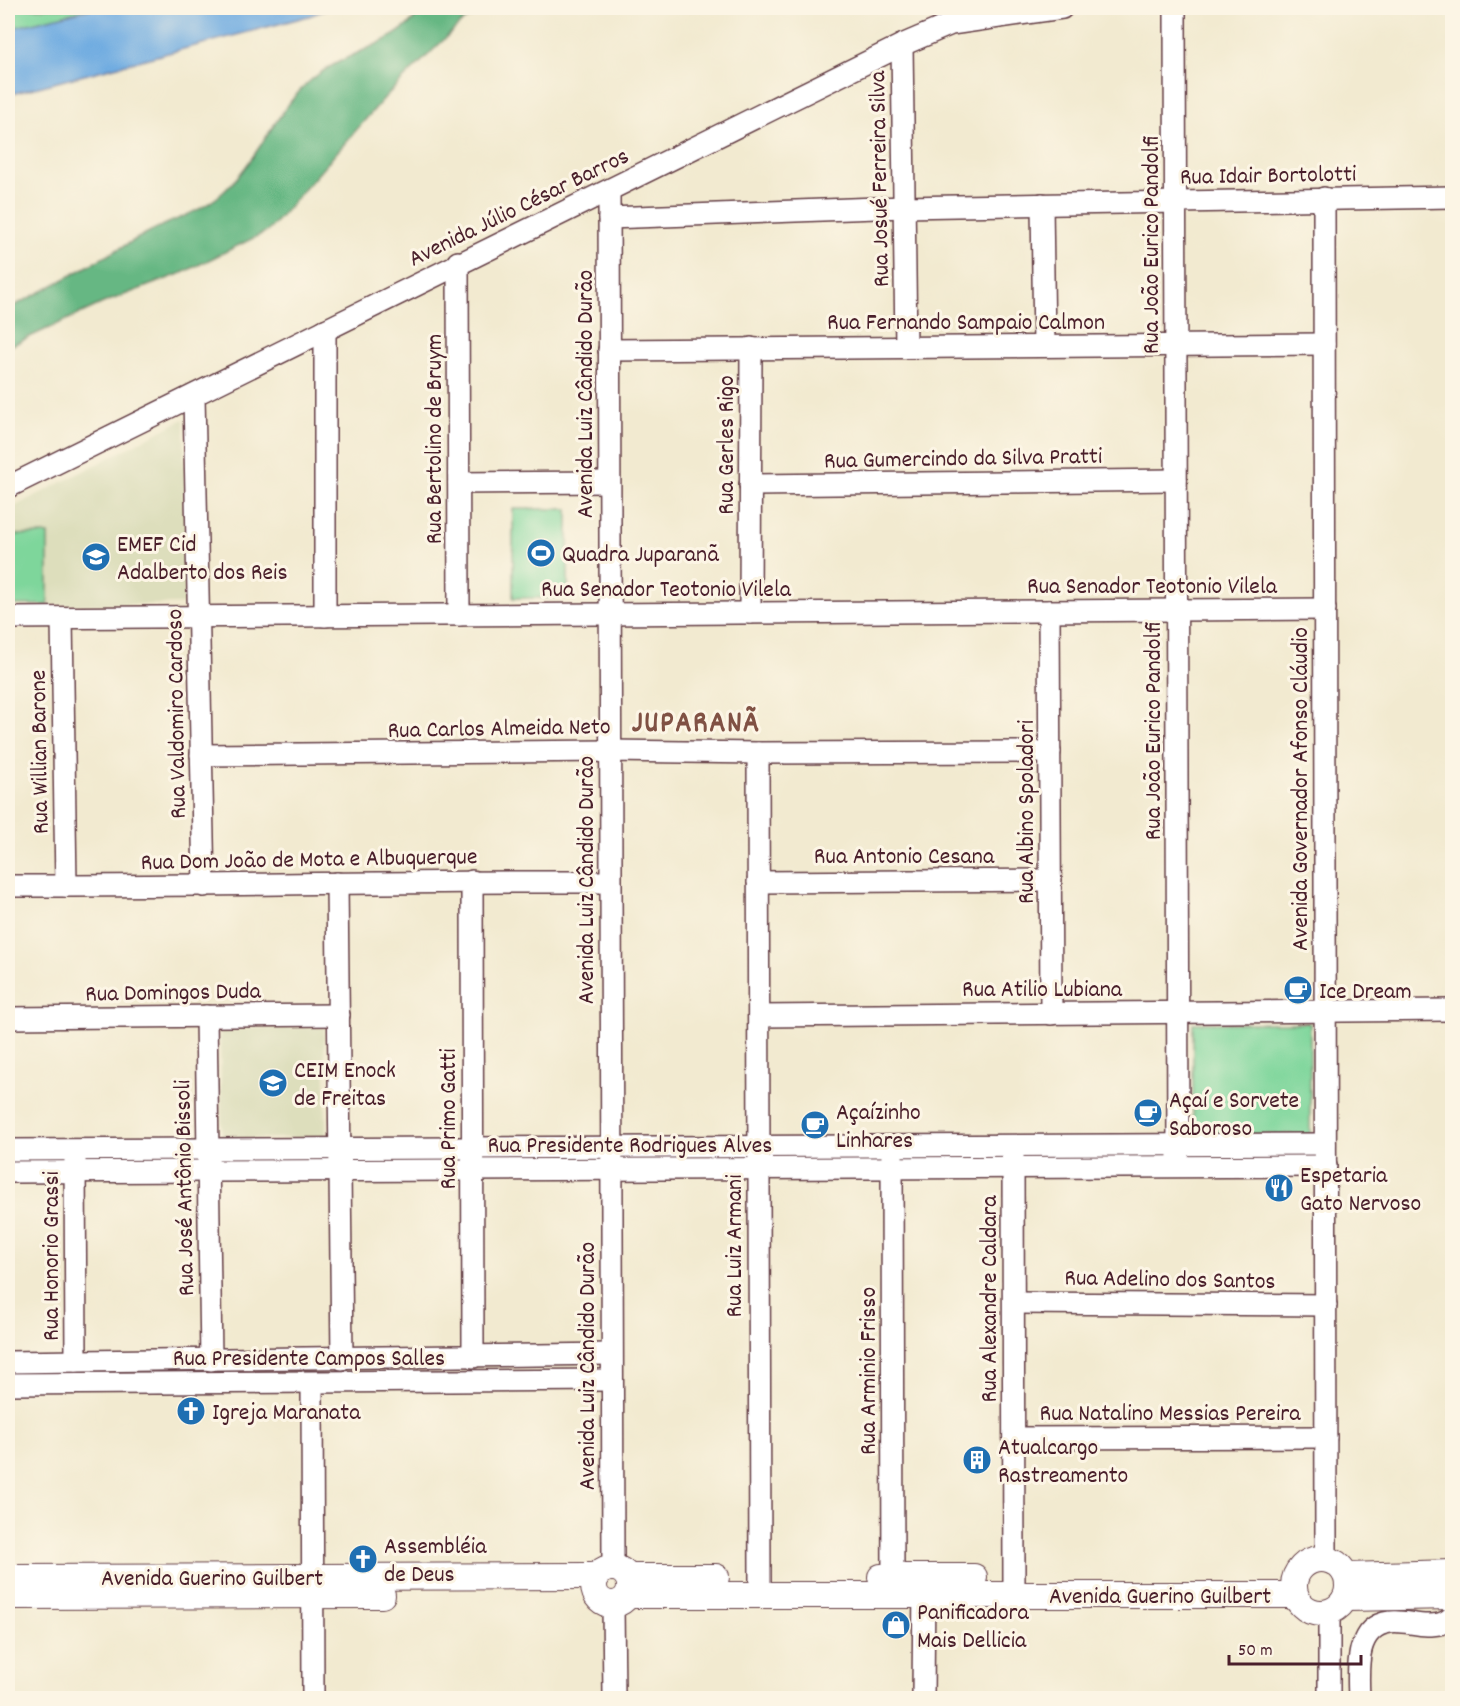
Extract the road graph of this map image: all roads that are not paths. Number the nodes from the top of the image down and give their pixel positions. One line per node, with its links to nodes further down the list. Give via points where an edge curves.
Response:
1 (1062, 8): 3 (street, Avenida Júlio César Barros)
2 (1175, 8): 8 (street, Rua João Eurico Pandolfi)
3 (951, 16): 4 (street, Avenida Júlio César Barros)
4 (902, 45): 5 (street, Avenida Júlio César Barros); 10 (street, Rua Josué Ferreira Silva)
5 (609, 191): 11 (street, Avenida Luiz Cândido Durão); 12 (street, Avenida Júlio César Barros)
6 (1452, 197): 7 (street, Rua Idair Bortolotti)
7 (1324, 198): 8 (street, Rua Idair Bortolotti); 14 (street, Avenida Governador Afonso Cláudio)
8 (1176, 201): 9 (street, Rua Idair Bortolotti); 15 (street, Rua João Eurico Pandolfi)
9 (1042, 204): 10 (street, Rua Idair Bortolotti); 16 (street)
10 (904, 207): 11 (street, Rua Idair Bortolotti); 17 (street, Rua Josué Ferreira Silva)
11 (609, 218): 19 (street, Avenida Luiz Cândido Durão)
12 (458, 262): 13 (street, Avenida Júlio César Barros); 23 (street, Rua Bertolino de Bruym)
13 (325, 330): 20 (street, Avenida Júlio César Barros); 32 (street)
14 (1324, 344): 15 (street, Rua Fernando Sampaio Calmon); 26 (street, Avenida Governador Afonso Cláudio)
15 (1176, 345): 16 (street, Rua Fernando Sampaio Calmon); 21 (street, Rua João Eurico Pandolfi)
16 (1044, 346): 17 (street, Rua Fernando Sampaio Calmon)
17 (906, 347): 18 (street, Rua Fernando Sampaio Calmon)
18 (751, 348): 19 (street, Rua Fernando Sampaio Calmon); 24 (street, Rua Gerles Rigo)
19 (609, 350): 22 (street, Avenida Luiz Cândido Durão)
20 (194, 396): 25 (street, Avenida Júlio César Barros); 33 (street, Rua Valdomiro Cardoso)
21 (1176, 480): 24 (street, Rua Gumercindo da Silva Pratti); 27 (street, Rua João Eurico Pandolfi)
22 (609, 482): 23 (street); 30 (street, Avenida Luiz Cândido Durão)
23 (459, 483): 31 (street, Rua Bertolino de Bruym)
24 (750, 485): 29 (street, Rua Gerles Rigo)
25 (8, 487)
26 (1325, 609): 27 (street, Rua Senador Teotonio Vilela); 49 (street, Avenida Governador Afonso Cláudio)
27 (1177, 610): 28 (street, Rua Senador Teotonio Vilela); 50 (street, Rua João Eurico Pandolfi)
28 (1049, 611): 29 (street, Rua Senador Teotonio Vilela); 37 (street, Rua Albino Spoladori)
29 (750, 613): 30 (street, Rua Senador Teotonio Vilela)
30 (610, 614): 31 (street, Rua Senador Teotonio Vilela); 36 (street, Avenida Luiz Cândido Durão)
31 (459, 615): 32 (street, Rua Senador Teotonio Vilela)
32 (325, 616): 33 (street, Rua Senador Teotonio Vilela)
33 (199, 617): 35 (street, Rua Senador Teotonio Vilela); 39 (street, Rua Valdomiro Cardoso)
34 (8, 618): 35 (street, Rua Senador Teotonio Vilela)
35 (62, 618): 46 (street, Rua Willian Barone)
36 (610, 751): 38 (street, Rua Carlos Almeida Neto); 39 (street, Rua Carlos Almeida Neto); 43 (street, Avenida Luiz Cândido Durão)
37 (1050, 752): 38 (street, Rua Carlos Almeida Neto); 40 (street, Rua Albino Spoladori)
38 (758, 753): 44 (street, Rua Luiz Armani)
39 (201, 755): 47 (street, Rua Valdomiro Cardoso)
40 (1051, 880): 44 (street, Rua Antonio Cesana); 51 (street, Rua Albino Spoladori)
41 (472, 881): 42 (street, Rua Dom João de Mota e Albuquerque); 43 (street, Rua Dom João de Mota e Albuquerque); 61 (street, Rua Primo Gatti)
42 (337, 882): 47 (street, Rua Dom João de Mota e Albuquerque); 52 (street)
43 (610, 882): 62 (street, Avenida Luiz Cândido Durão)
44 (758, 882): 54 (street, Rua Luiz Armani)
45 (8, 886): 46 (street, Rua Dom João de Mota e Albuquerque)
46 (66, 886): 47 (street, Rua Dom João de Mota e Albuquerque)
47 (204, 886)
48 (1452, 1010): 49 (street, Rua Atilio Lubiana)
49 (1325, 1012): 50 (street, Rua Atilio Lubiana); 56 (street, Avenida Governador Afonso Cláudio)
50 (1178, 1013): 51 (street, Rua Atilio Lubiana); 57 (street, Rua João Eurico Pandolfi)
51 (1051, 1014): 54 (street, Rua Atilio Lubiana)
52 (339, 1015): 53 (street, Rua Domingos Duda); 64 (street)
53 (207, 1016): 55 (street, Rua Domingos Duda); 63 (street, Rua José Antônio Bissoli)
54 (759, 1016): 60 (street, Rua Luiz Armani)
55 (8, 1018)
56 (1325, 1144): 57 (street, Rua Presidente Rodrigues Alves); 67 (street, Avenida Governador Afonso Cláudio)
57 (1178, 1145): 59 (street, Rua Presidente Rodrigues Alves); 68 (street, Rua João Eurico Pandolfi)
58 (892, 1146): 59 (street, Rua Presidente Rodrigues Alves); 60 (street, Rua Presidente Rodrigues Alves); 69 (street, Rua Arminio Frisso)
59 (1014, 1146): 70 (street, Rua Alexandre Caldara)
60 (759, 1147): 62 (street, Rua Presidente Rodrigues Alves); 72 (street, Rua Luiz Armani)
61 (473, 1148): 62 (street, Rua Presidente Rodrigues Alves); 64 (street, Rua Presidente Rodrigues Alves); 73 (street, Rua Primo Gatti)
62 (611, 1148): 71 (street, Avenida Luiz Cândido Durão)
63 (208, 1149): 64 (street, Rua Presidente Rodrigues Alves); 66 (street, Rua Presidente Rodrigues Alves); 74 (street, Rua José Antônio Bissoli)
64 (340, 1149): 75 (street)
65 (8, 1150): 66 (street, Rua Presidente Rodrigues Alves)
66 (75, 1150): 77 (street, Rua Honorio Grassi)
67 (1326, 1166): 68 (street, Rua Presidente Rodrigues Alves); 79 (street, Avenida Governador Afonso Cláudio)
68 (1178, 1167): 70 (street, Rua Presidente Rodrigues Alves)
69 (892, 1168): 70 (street, Rua Presidente Rodrigues Alves); 72 (street, Rua Presidente Rodrigues Alves); 97 (street, Rua Arminio Frisso)
70 (1013, 1168): 78 (street, Rua Alexandre Caldara)
71 (611, 1169): 72 (street, Rua Presidente Rodrigues Alves); 73 (street, Rua Presidente Rodrigues Alves); 80 (street, Avenida Luiz Cândido Durão)
72 (758, 1169): 96 (street, Rua Luiz Armani)
73 (472, 1170): 75 (street, Rua Presidente Rodrigues Alves); 81 (street, Rua Primo Gatti)
74 (209, 1171): 75 (street, Rua Presidente Rodrigues Alves); 77 (street, Rua Presidente Rodrigues Alves); 83 (street, Rua José Antônio Bissoli)
75 (340, 1171): 82 (street)
76 (8, 1172): 77 (street, Rua Presidente Rodrigues Alves)
77 (75, 1172): 84 (street, Rua Honorio Grassi)
78 (1014, 1303): 79 (street, Rua Adelino dos Santos); 90 (street, Rua Alexandre Caldara)
79 (1326, 1305): 89 (street, Avenida Governador Afonso Cláudio)
80 (611, 1354): 81 (street, Rua Presidente Campos Salles); 86 (street, Avenida Luiz Cândido Durão)
81 (473, 1358): 82 (street, Rua Presidente Campos Salles)
82 (342, 1359): 83 (street, Rua Presidente Campos Salles)
83 (211, 1360): 84 (street, Rua Presidente Campos Salles)
84 (76, 1361): 85 (street, Rua Presidente Campos Salles)
85 (8, 1362)
86 (611, 1380): 87 (street, Rua Presidente Campos Salles); 95 (street, Avenida Luiz Cândido Durão)
87 (312, 1383): 88 (street, Rua Presidente Campos Salles); 94 (street)
88 (8, 1384)
89 (1326, 1437): 90 (street, Rua Natalino Messias Pereira); 91 (street, Avenida Governador Afonso Cláudio)
90 (1015, 1438): 99 (street, Rua Alexandre Caldara)
91 (1326, 1559): 100 (main road, Avenida Guerino Guilbert, via 1311,1560 1298,1570); 102 (main road, via 1339,1565)
92 (1452, 1574): 102 (main road, Avenida Guerino Guilbert)
93 (8, 1578): 94 (main road, Avenida Guerino Guilbert)
94 (313, 1586): 95 (main road, Avenida Guerino Guilbert); 101 (main road, Avenida Guerino Guilbert); 105 (street)
95 (613, 1586): 96 (main road, Avenida Guerino Guilbert); 106 (street, Avenida Luiz Cândido Durão)
96 (760, 1586): 97 (main road, Avenida Guerino Guilbert)
97 (893, 1586): 98 (main road, Avenida Guerino Guilbert)
98 (924, 1586): 99 (main road, Avenida Guerino Guilbert); 107 (street)
99 (1014, 1586): 100 (main road, Avenida Guerino Guilbert)
100 (1295, 1586): 102 (main road, Avenida Guerino Guilbert, via 1305,1608 1320,1614)
101 (8, 1596)
102 (1341, 1596): 103 (main road, Avenida Guerino Guilbert); 108 (street)
103 (1452, 1596)
104 (1452, 1617): 109 (street, via 1438,1625 1393,1621 1377,1624 1366,1635 1361,1648)
105 (313, 1698)
106 (614, 1698)
107 (923, 1698)
108 (1329, 1698)
109 (1359, 1698)

